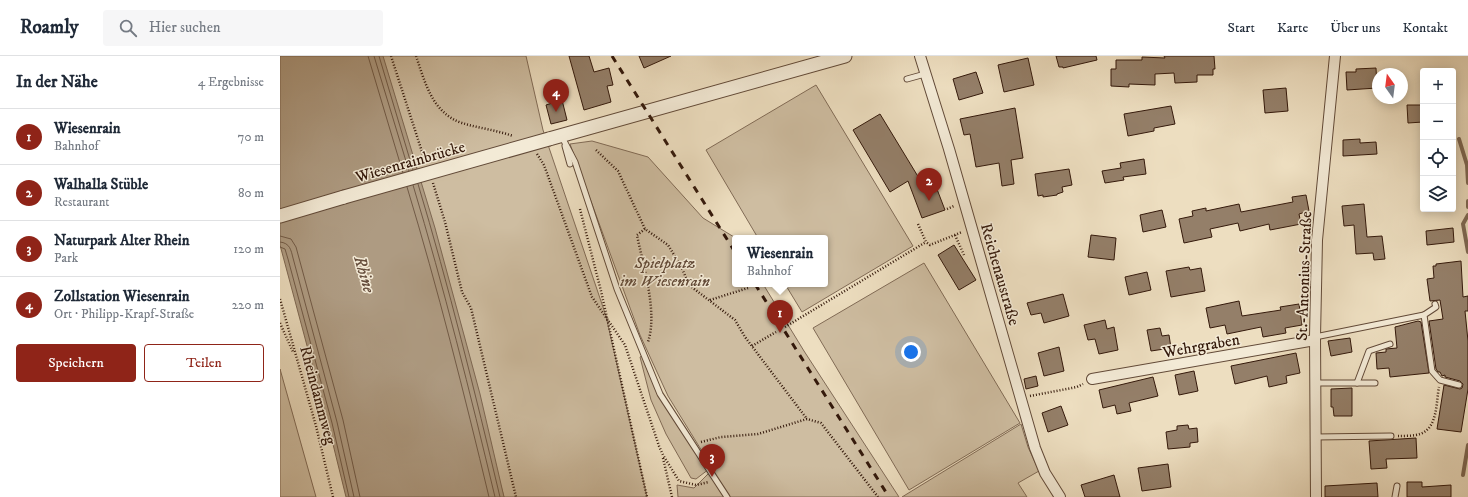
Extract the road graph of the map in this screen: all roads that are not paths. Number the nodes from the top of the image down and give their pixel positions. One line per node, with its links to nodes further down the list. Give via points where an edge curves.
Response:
1 (845, 56): 6 (street, Wiesenrainbrücke)
2 (920, 56): 4 (street, Reichenaustraße)
3 (1336, 56): 11 (street, St.-Antonius-Straße, via 1317,237)
4 (925, 74): 5 (lane); 22 (street, Reichenaustraße, via 1035,448 1045,473)
5 (907, 79)
6 (562, 136): 7 (lane); 8 (street, Wiesenrainbrücke, bridge); 21 (lane, via 575,162 617,289 660,394)
7 (570, 164)
8 (280, 216)
9 (1435, 304): 10 (lane, via 1436,307)
10 (1424, 315): 11 (lane); 17 (lane, via 1432,371 1440,380)
11 (1315, 339): 13 (street, Wehrgraben); 14 (street, St.-Antonius-Straße)
12 (1390, 344): 15 (lane, via 1369,351)
13 (1092, 379)
14 (1315, 383): 15 (lane); 19 (street, St.-Antonius-Straße)
15 (1357, 383): 16 (lane)
16 (1375, 383)
17 (1459, 385)
18 (1391, 436): 19 (lane)
19 (1316, 437): 23 (street, St.-Antonius-Straße)
20 (1397, 486): 24 (lane)
21 (727, 497)
22 (1060, 497)
23 (1316, 497)
24 (1395, 497)

